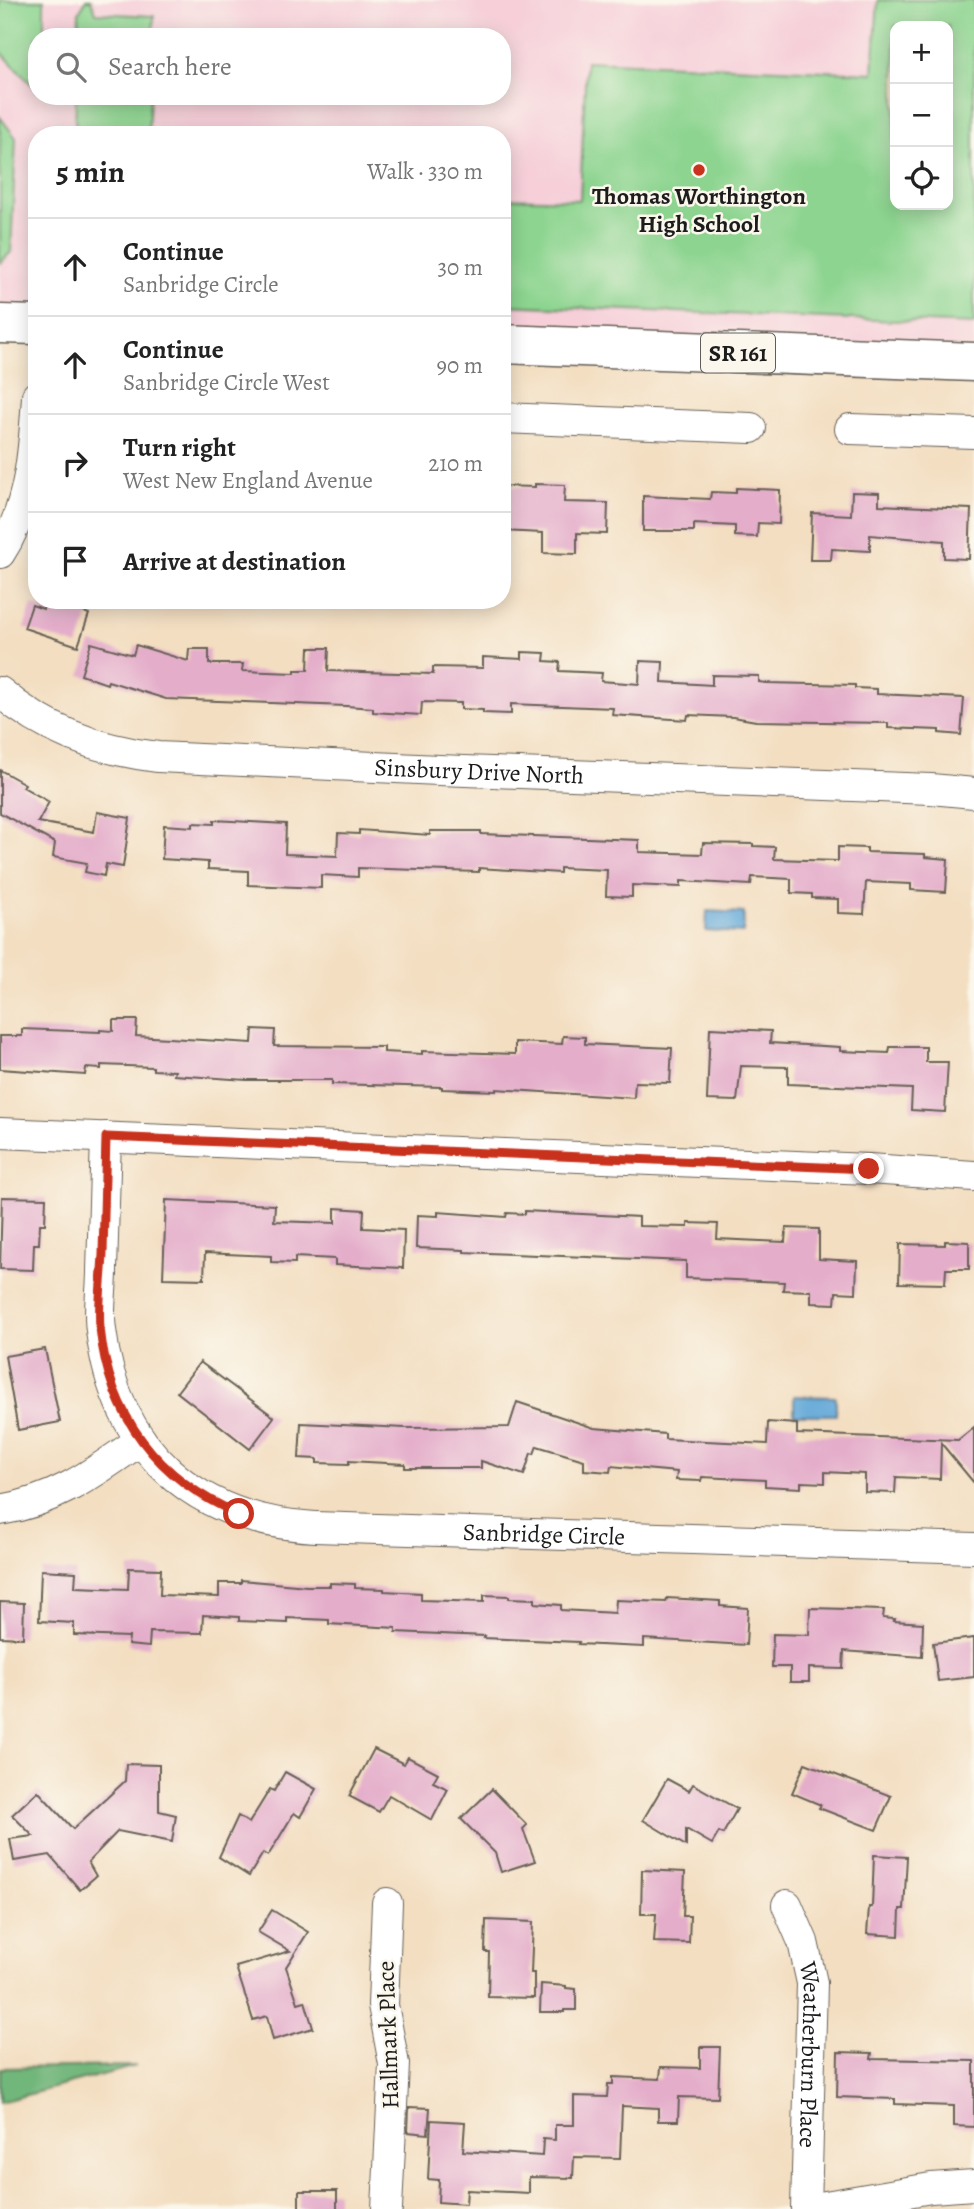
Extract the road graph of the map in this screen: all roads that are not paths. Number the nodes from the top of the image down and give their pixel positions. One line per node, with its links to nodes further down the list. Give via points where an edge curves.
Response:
1 (0, 324): 2 (main road)
2 (28, 325)
3 (511, 344): 4 (main road, SR 161)
4 (974, 362)
5 (511, 418): 6 (street)
6 (751, 428)
7 (850, 429): 8 (street)
8 (974, 433)
9 (28, 479): 10 (street, via 16,523)
10 (0, 553)
11 (0, 692): 12 (street, Sinsbury Drive North, via 68,735 158,757)
12 (974, 793)
13 (0, 1133): 14 (street)
14 (106, 1137): 15 (street); 16 (street, Sanbridge Circle, via 100,1326 106,1367 120,1405)
15 (974, 1176)
16 (141, 1440): 17 (street, via 52,1496); 18 (street, Sanbridge Circle, via 194,1491 239,1514 287,1526)
17 (0, 1510)
18 (974, 1548)
19 (387, 1903): 22 (street, Hallmark Place, via 383,2006 394,2064)
20 (787, 1905): 23 (street, Weatherburn Place, via 803,1942 812,1983)
21 (974, 2185): 23 (street)
22 (387, 2209)
23 (807, 2209)

